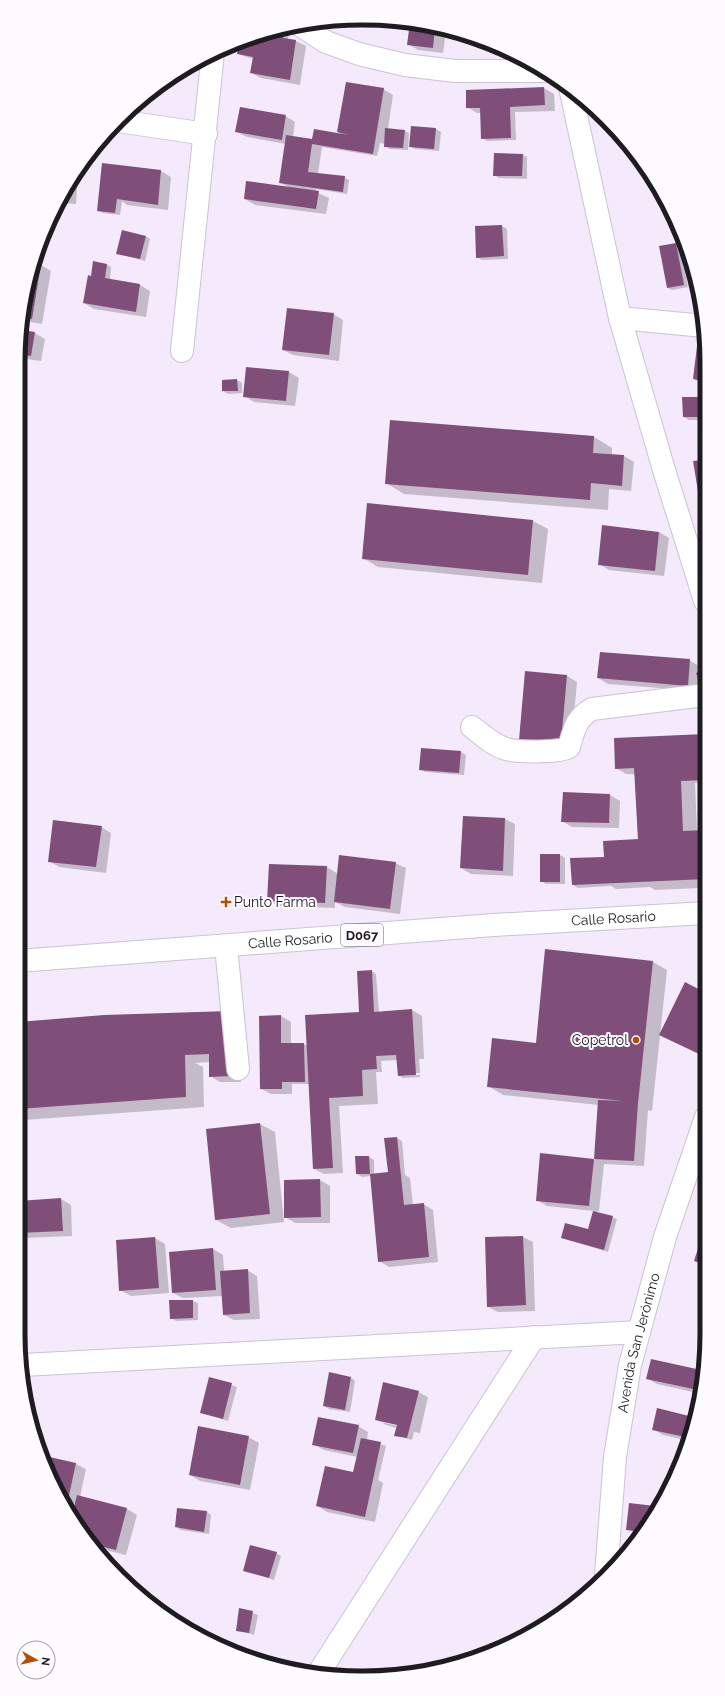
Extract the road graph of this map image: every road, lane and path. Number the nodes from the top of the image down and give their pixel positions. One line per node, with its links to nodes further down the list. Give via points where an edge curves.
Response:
1 (307, 30): 3 (street, via 326,42 359,54 405,65 455,71)
2 (212, 60): 6 (street)
3 (531, 70)
4 (572, 99): 7 (street)
5 (125, 123): 6 (street)
6 (206, 134): 9 (street)
7 (620, 318): 8 (street); 10 (street)
8 (698, 325)
9 (182, 351)
10 (700, 585)
11 (700, 696): 12 (street, via 592,709 583,714 576,724 569,747 560,751 506,749)
12 (472, 727)
13 (700, 913): 14 (street, Calle Rosario / D067, via 494,925)
14 (226, 946): 15 (street, Calle Rosario / D067); 16 (street)
15 (25, 960)
16 (238, 1069)
17 (700, 1135): 18 (street, Avenida San Jerónimo, via 665,1237)
18 (639, 1332): 19 (street); 21 (street, Avenida San Jerónimo, via 630,1365 615,1457)
19 (534, 1338): 20 (street); 22 (street)
20 (27, 1365)
21 (607, 1566)
22 (322, 1668)

